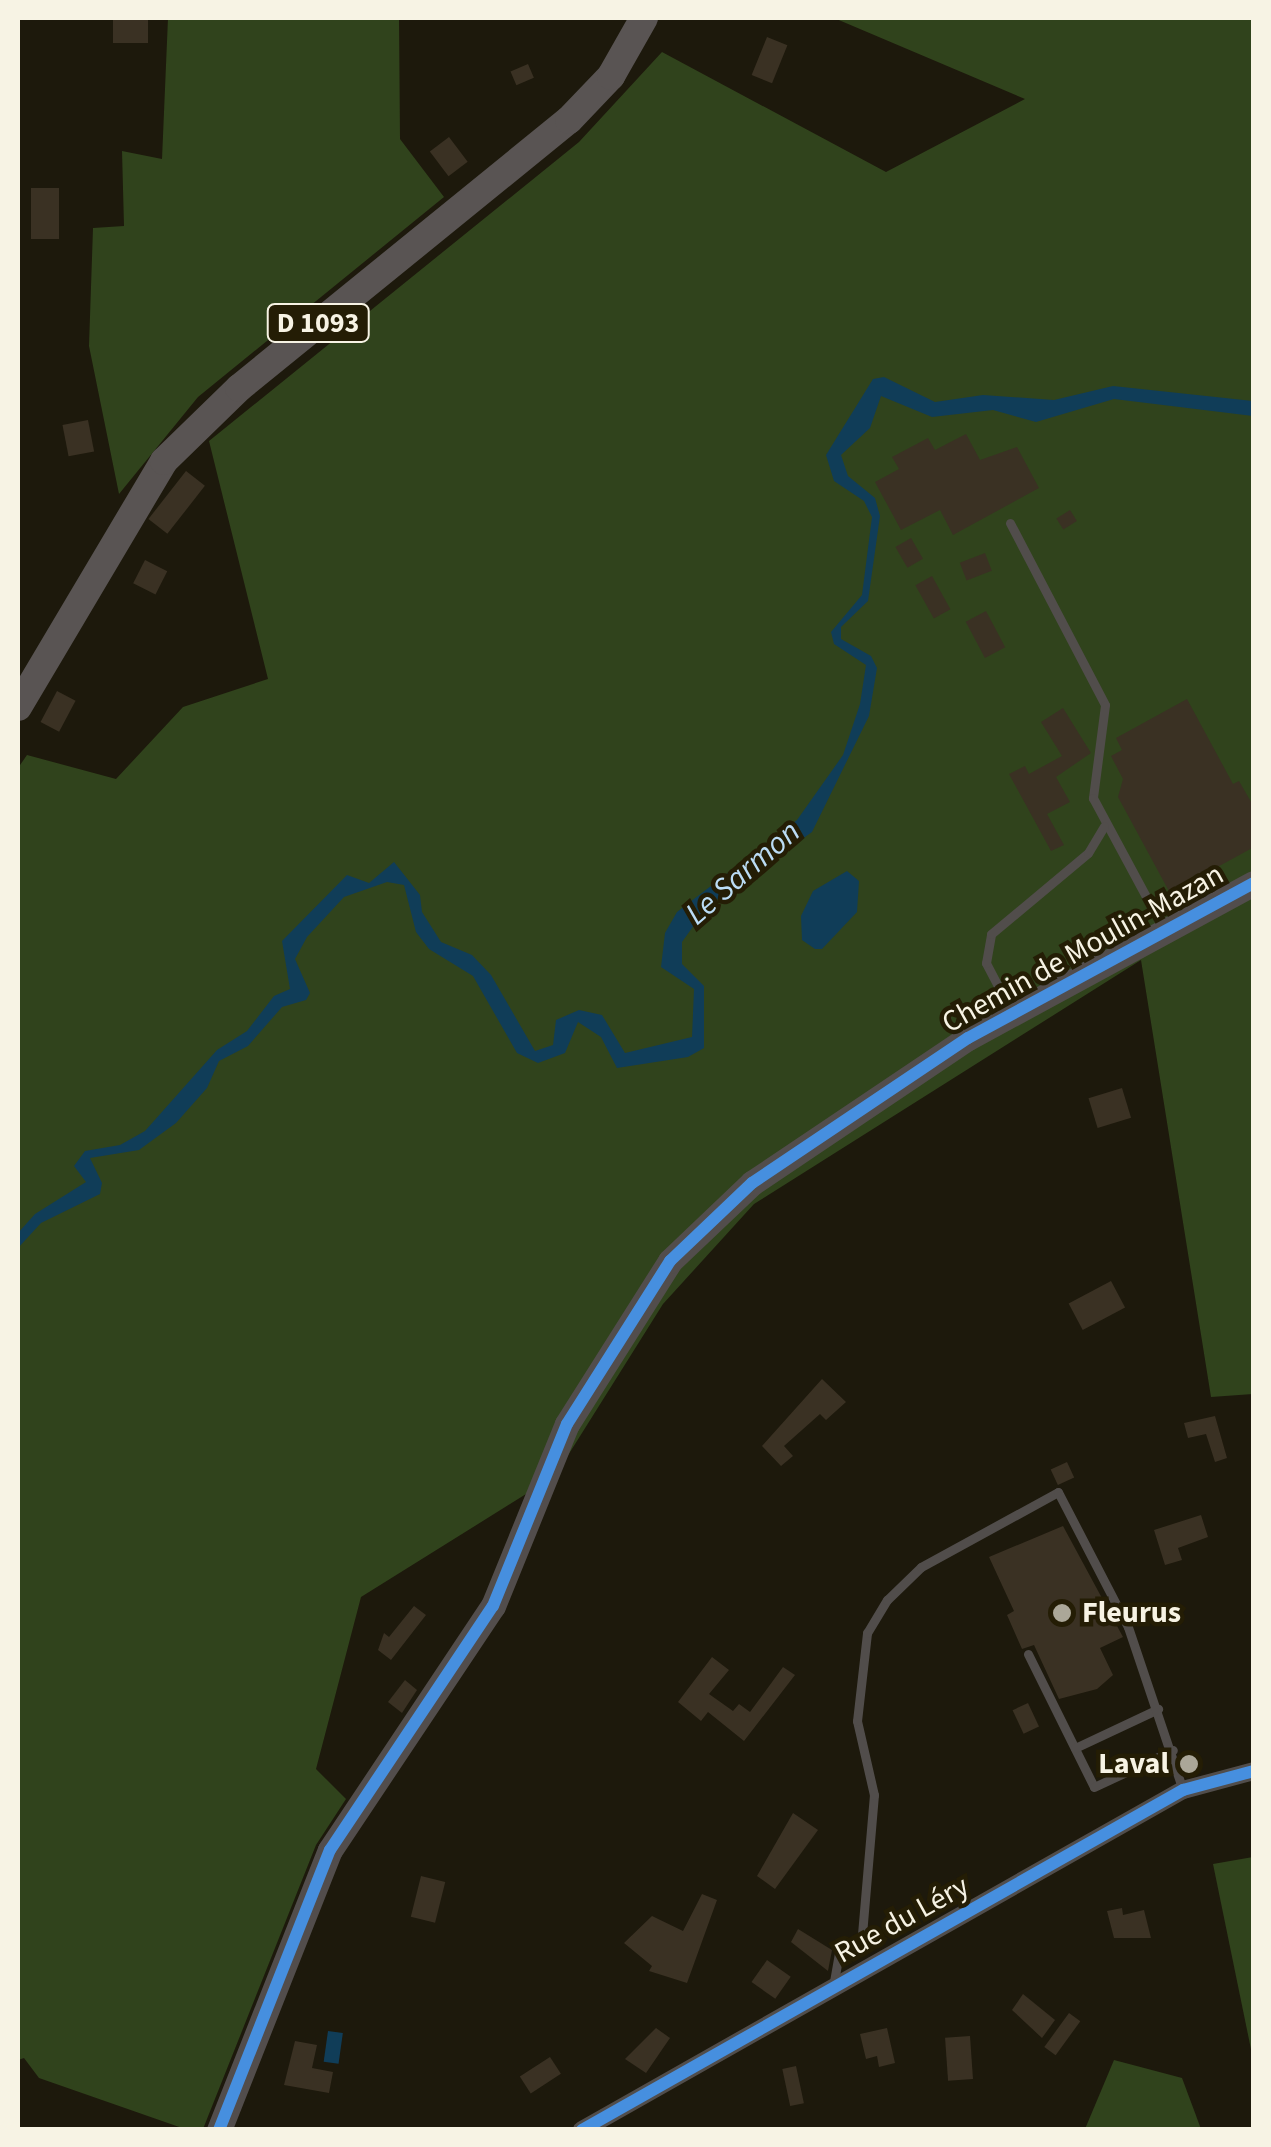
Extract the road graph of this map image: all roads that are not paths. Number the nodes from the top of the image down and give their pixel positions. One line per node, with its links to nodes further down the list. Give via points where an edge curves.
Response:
1 (644, 18): 3 (main road, D 1093, via 610,76 570,120 239,388 164,460 131,506)
2 (1010, 523): 6 (lane, via 1105,705 1093,798)
3 (40, 671): 4 (main road, D 1093); 5 (main road, D 1093)
4 (18, 707)
5 (18, 717)
6 (1104, 826): 8 (lane); 9 (lane, via 1088,853 991,934 986,962)
7 (1254, 883): 8 (street, Chemin de Moulin-Mazan)
8 (1164, 931): 9 (street, Chemin de Moulin-Mazan)
9 (1012, 1012): 17 (street, Chemin de Moulin-Mazan, via 752,1183 670,1261 567,1424 493,1606 330,1850)
10 (1028, 1654): 12 (lane)
11 (1158, 1709): 12 (lane); 13 (lane); 16 (lane, via 1128,1627 1058,1492 921,1567 887,1600 867,1633 857,1722 874,1795 861,1946 839,1953)
12 (1075, 1748): 13 (lane, via 1094,1787)
13 (1173, 1750): 15 (lane)
14 (1254, 1771): 15 (street, Rue du Léry)
15 (1184, 1790): 16 (street, Rue du Léry)
16 (833, 1988): 18 (street, Rue du Léry)
17 (218, 2130)
18 (582, 2130)

